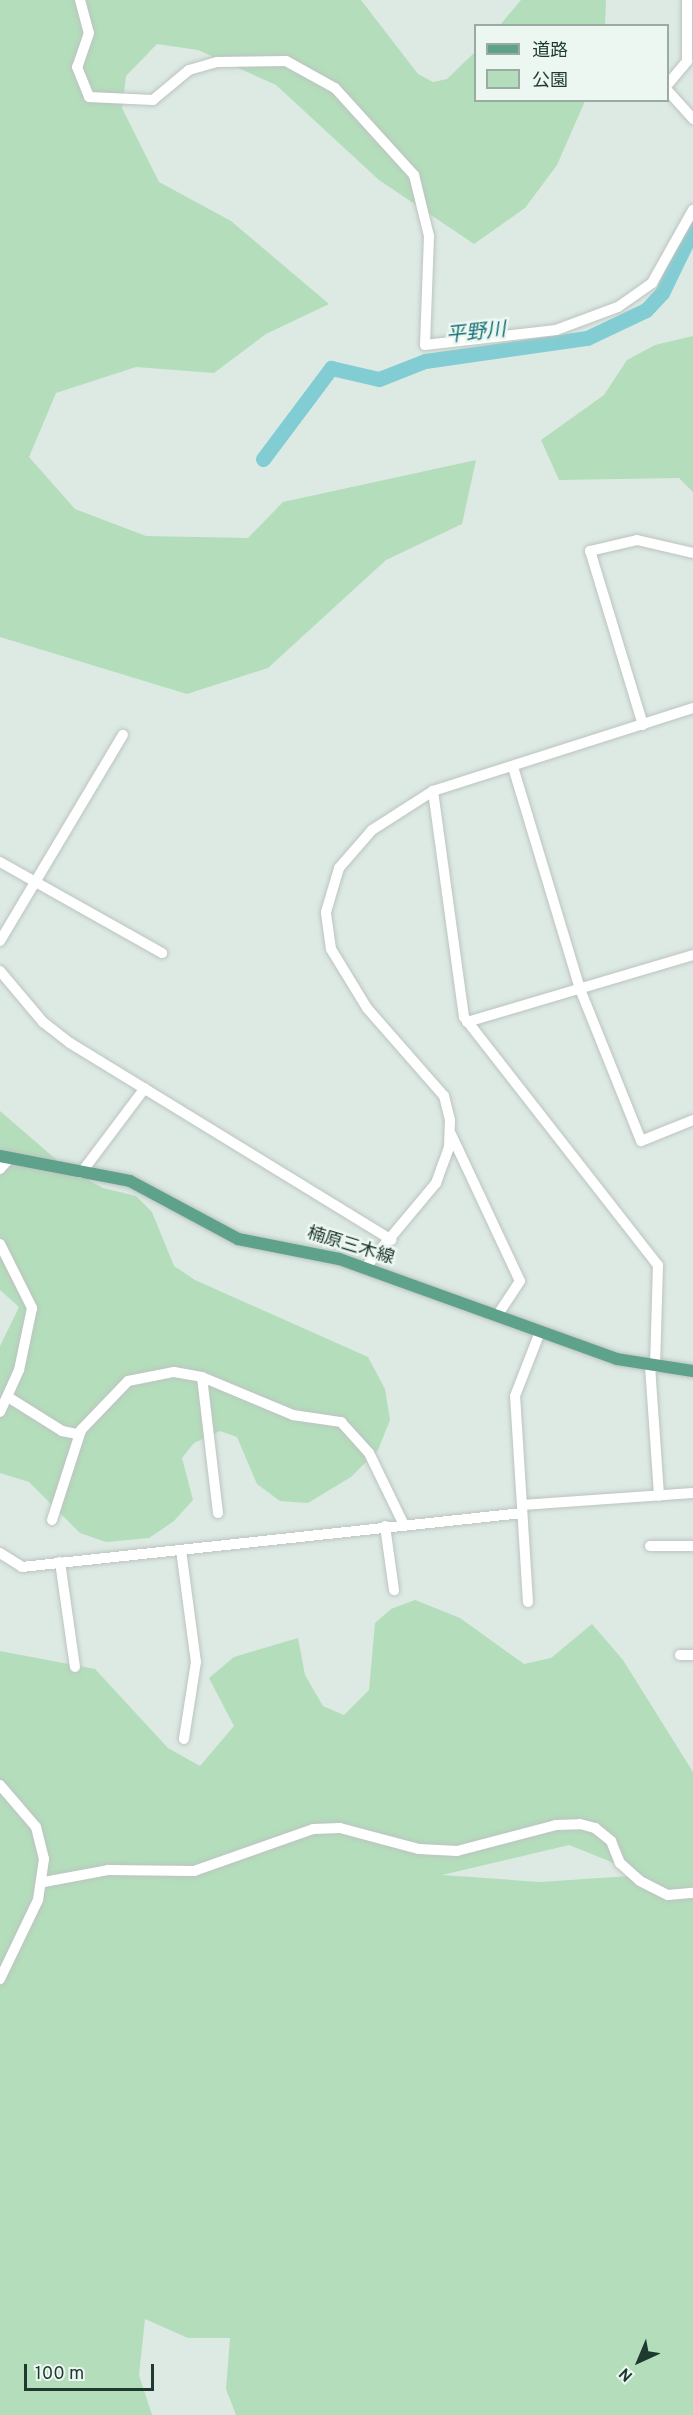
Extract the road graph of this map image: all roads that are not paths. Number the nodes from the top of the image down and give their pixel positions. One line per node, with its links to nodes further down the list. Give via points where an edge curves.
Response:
1 (80, 0): 6 (street, via 89,33 77,68 89,97 153,100 189,70 217,62 286,61 335,88 414,175 429,236 425,345 556,330 618,307 652,283)
2 (687, 0): 3 (street, via 687,61)
3 (669, 83)
4 (669, 92): 5 (street)
5 (693, 119)
6 (693, 210)
7 (693, 553): 9 (street, via 637,540 590,551)
8 (693, 708): 9 (street)
9 (642, 725): 11 (street)
10 (123, 735): 14 (street)
11 (513, 767): 12 (street); 19 (street)
12 (433, 791): 20 (street); 23 (street, via 408,803 350,850 331,886 327,931 354,990 444,1096)
13 (0, 862): 14 (street)
14 (35, 883): 15 (street); 16 (street)
15 (0, 941)
16 (162, 953)
17 (693, 955): 19 (street)
18 (0, 971): 21 (street, via 58,1035)
19 (580, 989): 20 (street); 22 (street, via 641,1141)
20 (467, 1022): 31 (street, via 658,1265)
21 (146, 1088): 25 (street); 26 (street)
22 (693, 1120)
23 (450, 1131): 26 (street, via 436,1184); 29 (street, via 520,1281)
24 (3, 1161): 25 (main road, 楠原三木線)
25 (81, 1173): 28 (main road, 楠原三木線, via 150,1189 238,1239 303,1249)
26 (392, 1240): 28 (street)
27 (0, 1244): 34 (street, via 32,1308 31,1330)
28 (365, 1268): 29 (main road, 楠原三木線)
29 (497, 1316): 30 (main road, 楠原三木線)
30 (540, 1332): 31 (main road, 楠原三木線); 39 (street, via 515,1395)
31 (653, 1366): 32 (main road, 楠原三木線); 38 (street)
32 (693, 1371)
33 (202, 1377): 36 (street, via 174,1372 134,1378); 40 (street); 42 (street, via 293,1415 341,1422 369,1453)
34 (8, 1397): 35 (street); 36 (street, via 54,1427)
35 (0, 1412)
36 (78, 1434): 41 (street)
37 (693, 1493): 38 (street)
38 (659, 1496): 39 (street)
39 (522, 1509): 42 (street); 50 (street)
40 (218, 1513)
41 (52, 1520)
42 (403, 1523): 43 (street)
43 (385, 1526): 46 (street); 49 (street)
44 (650, 1546): 45 (street)
45 (693, 1546)
46 (181, 1550): 48 (street); 54 (street, via 196,1662)
47 (0, 1553): 48 (street, via 22,1567)
48 (60, 1562): 53 (street)
49 (394, 1590)
50 (528, 1602)
51 (693, 1654): 52 (street)
52 (680, 1655)
53 (75, 1667)
54 (184, 1740)
55 (0, 1785): 56 (street, via 40,1836)
56 (44, 1882): 57 (street, via 108,1870 203,1869 313,1829 340,1828 419,1849 458,1851 556,1825 580,1824 596,1828 611,1841 620,1863 640,1881 668,1895); 58 (street)
57 (693, 1893)
58 (0, 1979)

